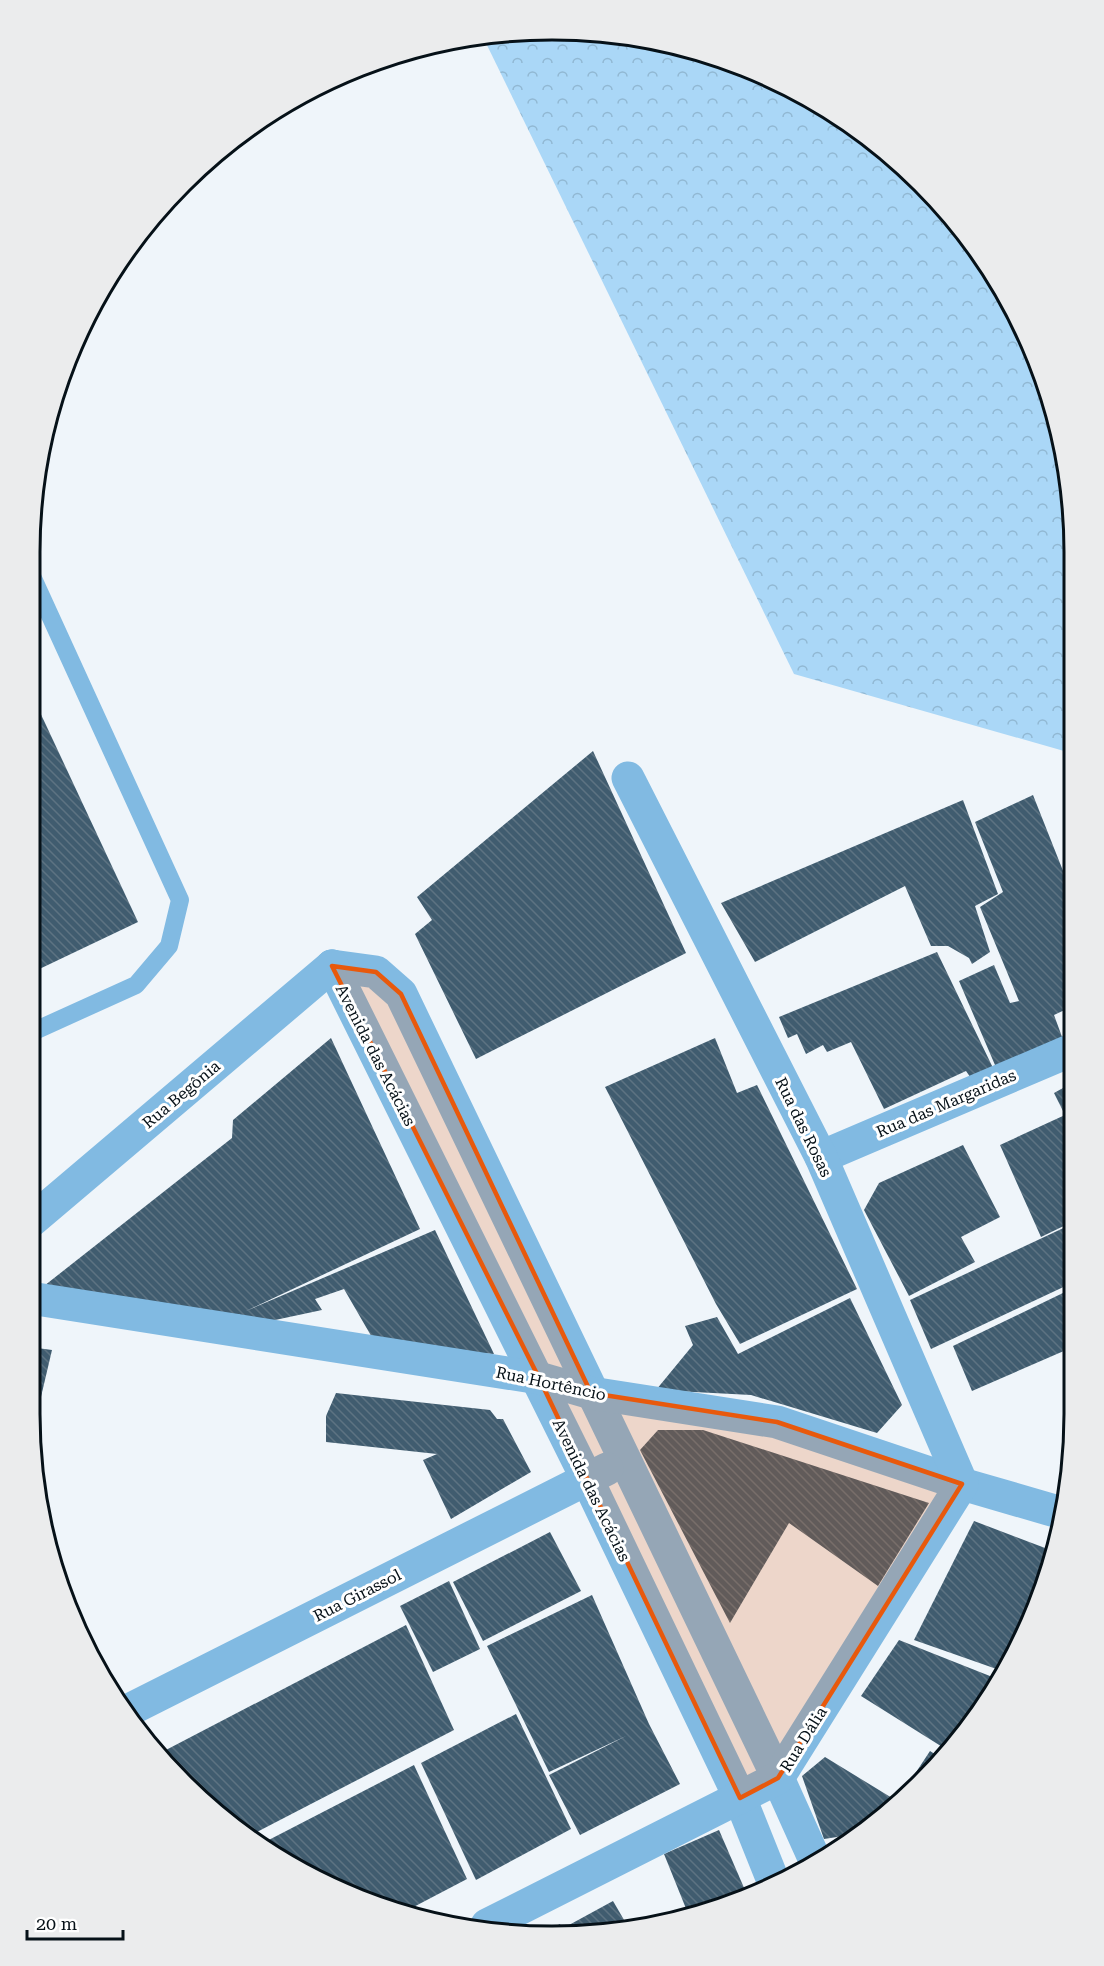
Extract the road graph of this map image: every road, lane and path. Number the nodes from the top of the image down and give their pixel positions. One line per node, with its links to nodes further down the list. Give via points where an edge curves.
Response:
1 (40, 594): 4 (lane, via 180,900 170,946 136,985)
2 (628, 778): 6 (street, Rua das Rosas)
3 (332, 966): 7 (street, Rua Begônia); 9 (street, Avenida das Acácias); 10 (street, Avenida das Acácias, via 376,972 401,994)
4 (40, 1028)
5 (1064, 1053): 6 (street, Rua das Margaridas)
6 (821, 1157): 13 (street, Rua das Rosas)
7 (40, 1214)
8 (40, 1301): 9 (street, Rua Hortêncio)
9 (539, 1378): 10 (street, Rua Hortêncio); 12 (street, Avenida das Acácias)
10 (591, 1392): 11 (street, Avenida das Acácias); 13 (street, Rua Hortêncio, via 777,1422)
11 (624, 1461): 12 (street, Rua Girassol); 16 (street, Avenida das Acácias)
12 (587, 1479): 15 (street, Rua Girassol); 17 (street, Avenida das Acácias)
13 (962, 1484): 14 (street, Rua Hortêncio); 16 (street, Rua Dália)
14 (1054, 1511)
15 (134, 1708)
16 (778, 1778): 17 (street, Rua Dália); 18 (street, Avenida das Acácias)
17 (740, 1798): 19 (street, Avenida das Acácias); 20 (street, Rua Dália)
18 (812, 1855)
19 (772, 1876)
20 (493, 1922)

